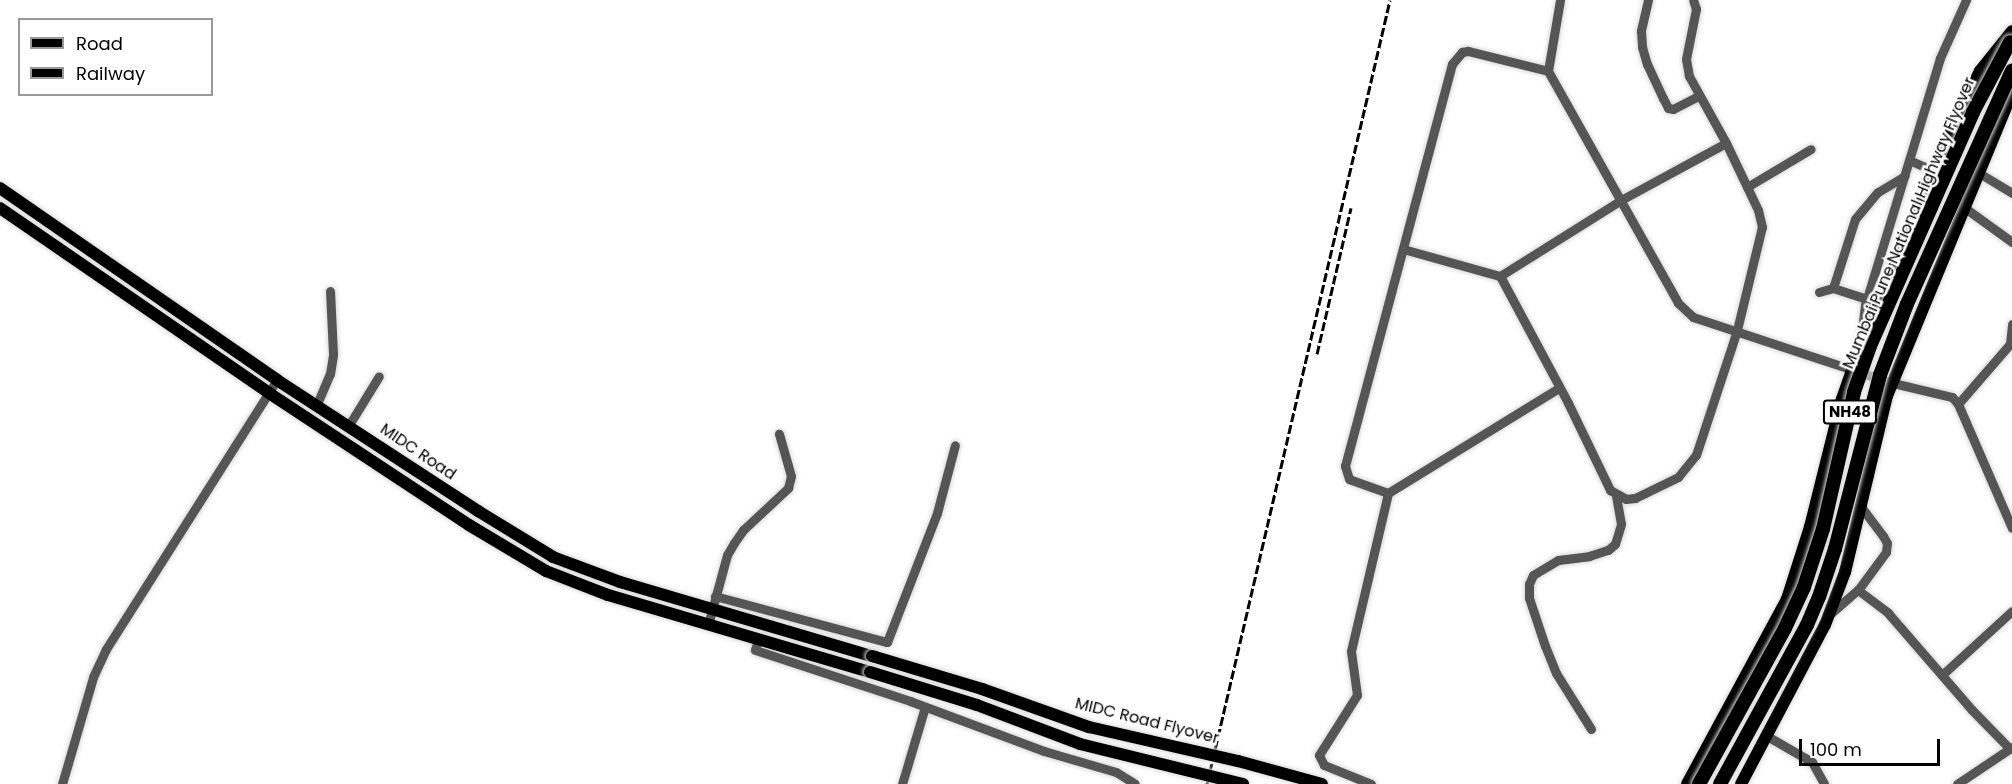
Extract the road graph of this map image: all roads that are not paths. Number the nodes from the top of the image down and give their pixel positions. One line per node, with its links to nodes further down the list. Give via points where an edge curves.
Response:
1 (1560, 0): 7 (street)
2 (1648, 0): 9 (street, via 1641,31 1642,47 1668,108)
3 (1693, 0): 9 (street, via 1696,9 1687,69)
4 (1966, 0): 12 (street, via 1940,58)
5 (2011, 37): 13 (main road, via 1980,70); 69 (highway, Mumbai Pune National Highway Flyover / NH48, bridge, via 1973,112 1870,346 1854,392 1823,529 1804,587)
6 (2012, 70): 70 (highway, Mumbai Pune National Highway Flyover / NH48, bridge, via 1886,357 1819,597)
7 (1548, 71): 19 (street); 23 (street, via 1468,51 1457,56)
8 (2012, 93): 14 (main road)
9 (1699, 96): 10 (street)
10 (1726, 143): 16 (street); 19 (street)
11 (1811, 148): 16 (street)
12 (1910, 160): 13 (street); 15 (street)
13 (1934, 171): 32 (main road)
14 (1979, 173): 18 (street); 21 (main road)
15 (1905, 176): 25 (street, via 1878,192 1855,219); 28 (street)
16 (1747, 187): 30 (street, via 1762,226)
17 (0, 188): 35 (main road, MIDC Road)
18 (2012, 193)
19 (1621, 200): 24 (street); 30 (street, via 1678,303 1700,321)
20 (0, 208): 38 (main road, MIDC Road)
21 (1965, 208): 22 (street); 36 (main road)
22 (2012, 242)
23 (1403, 249): 24 (street); 44 (street, via 1345,466 1349,479)
24 (1500, 276): 37 (street)
25 (1833, 288): 27 (street); 28 (street)
26 (330, 291): 39 (street, via 333,354 330,374)
27 (1818, 292)
28 (1867, 299): 32 (street)
29 (2012, 324): 31 (street)
30 (1737, 330): 33 (street); 45 (street, via 1689,467 1678,477 1635,498)
31 (2011, 346): 40 (street)
32 (1859, 349): 33 (main road)
33 (1852, 368): 36 (street); 68 (main road, via 1787,599)
34 (379, 376): 41 (street)
35 (277, 380): 38 (street); 39 (main road, MIDC Road)
36 (1893, 382): 40 (street, via 1943,393); 46 (main road)
37 (1559, 387): 44 (street); 45 (street, via 1606,485)
38 (269, 393): 53 (main road, MIDC Road, via 459,519 546,571 598,592); 62 (street, via 106,649 93,677)
39 (317, 404): 41 (main road, MIDC Road)
40 (1958, 404): 47 (street)
41 (349, 426): 50 (main road, MIDC Road, via 553,557)
42 (779, 434): 49 (street, via 791,476 788,488 734,543)
43 (955, 445): 49 (street, via 937,513 887,642)
44 (1388, 493): 67 (street, via 1351,651 1357,695 1319,755 1323,765)
45 (1616, 495): 59 (street, via 1621,524 1615,544 1589,556 1558,560 1533,575 1529,584 1529,598 1556,673)
46 (1862, 508): 48 (street, via 1887,543 1882,558); 52 (main road)
47 (2012, 528)
48 (1858, 590): 52 (street); 57 (street, via 1888,613)
49 (716, 596): 50 (street)
50 (712, 610): 53 (street); 55 (main road, MIDC Road)
51 (2012, 611): 57 (street)
52 (1829, 616): 60 (main road)
53 (708, 625): 54 (main road, MIDC Road)
54 (758, 640): 56 (main road, MIDC Road); 58 (street, via 755,650)
55 (867, 655): 56 (main road); 66 (main road, MIDC Road Flyover, bridge, via 982,689 1089,727)
56 (865, 671): 65 (main road, bridge, via 977,705 1080,744)
57 (1943, 674): 61 (street, via 1972,710)
58 (925, 706): 63 (street); 64 (street, via 1044,751 1116,772)
59 (1591, 729)
60 (1767, 736): 71 (main road); 72 (street, via 1812,762)
61 (2011, 748): 73 (street)
62 (62, 784)
63 (902, 784)
64 (1135, 784)
65 (1243, 784)
66 (1322, 784)
67 (1371, 784)
68 (1688, 784)
69 (1700, 784)
70 (1720, 784)
71 (1742, 784)
72 (1824, 784)
73 (1957, 784)

